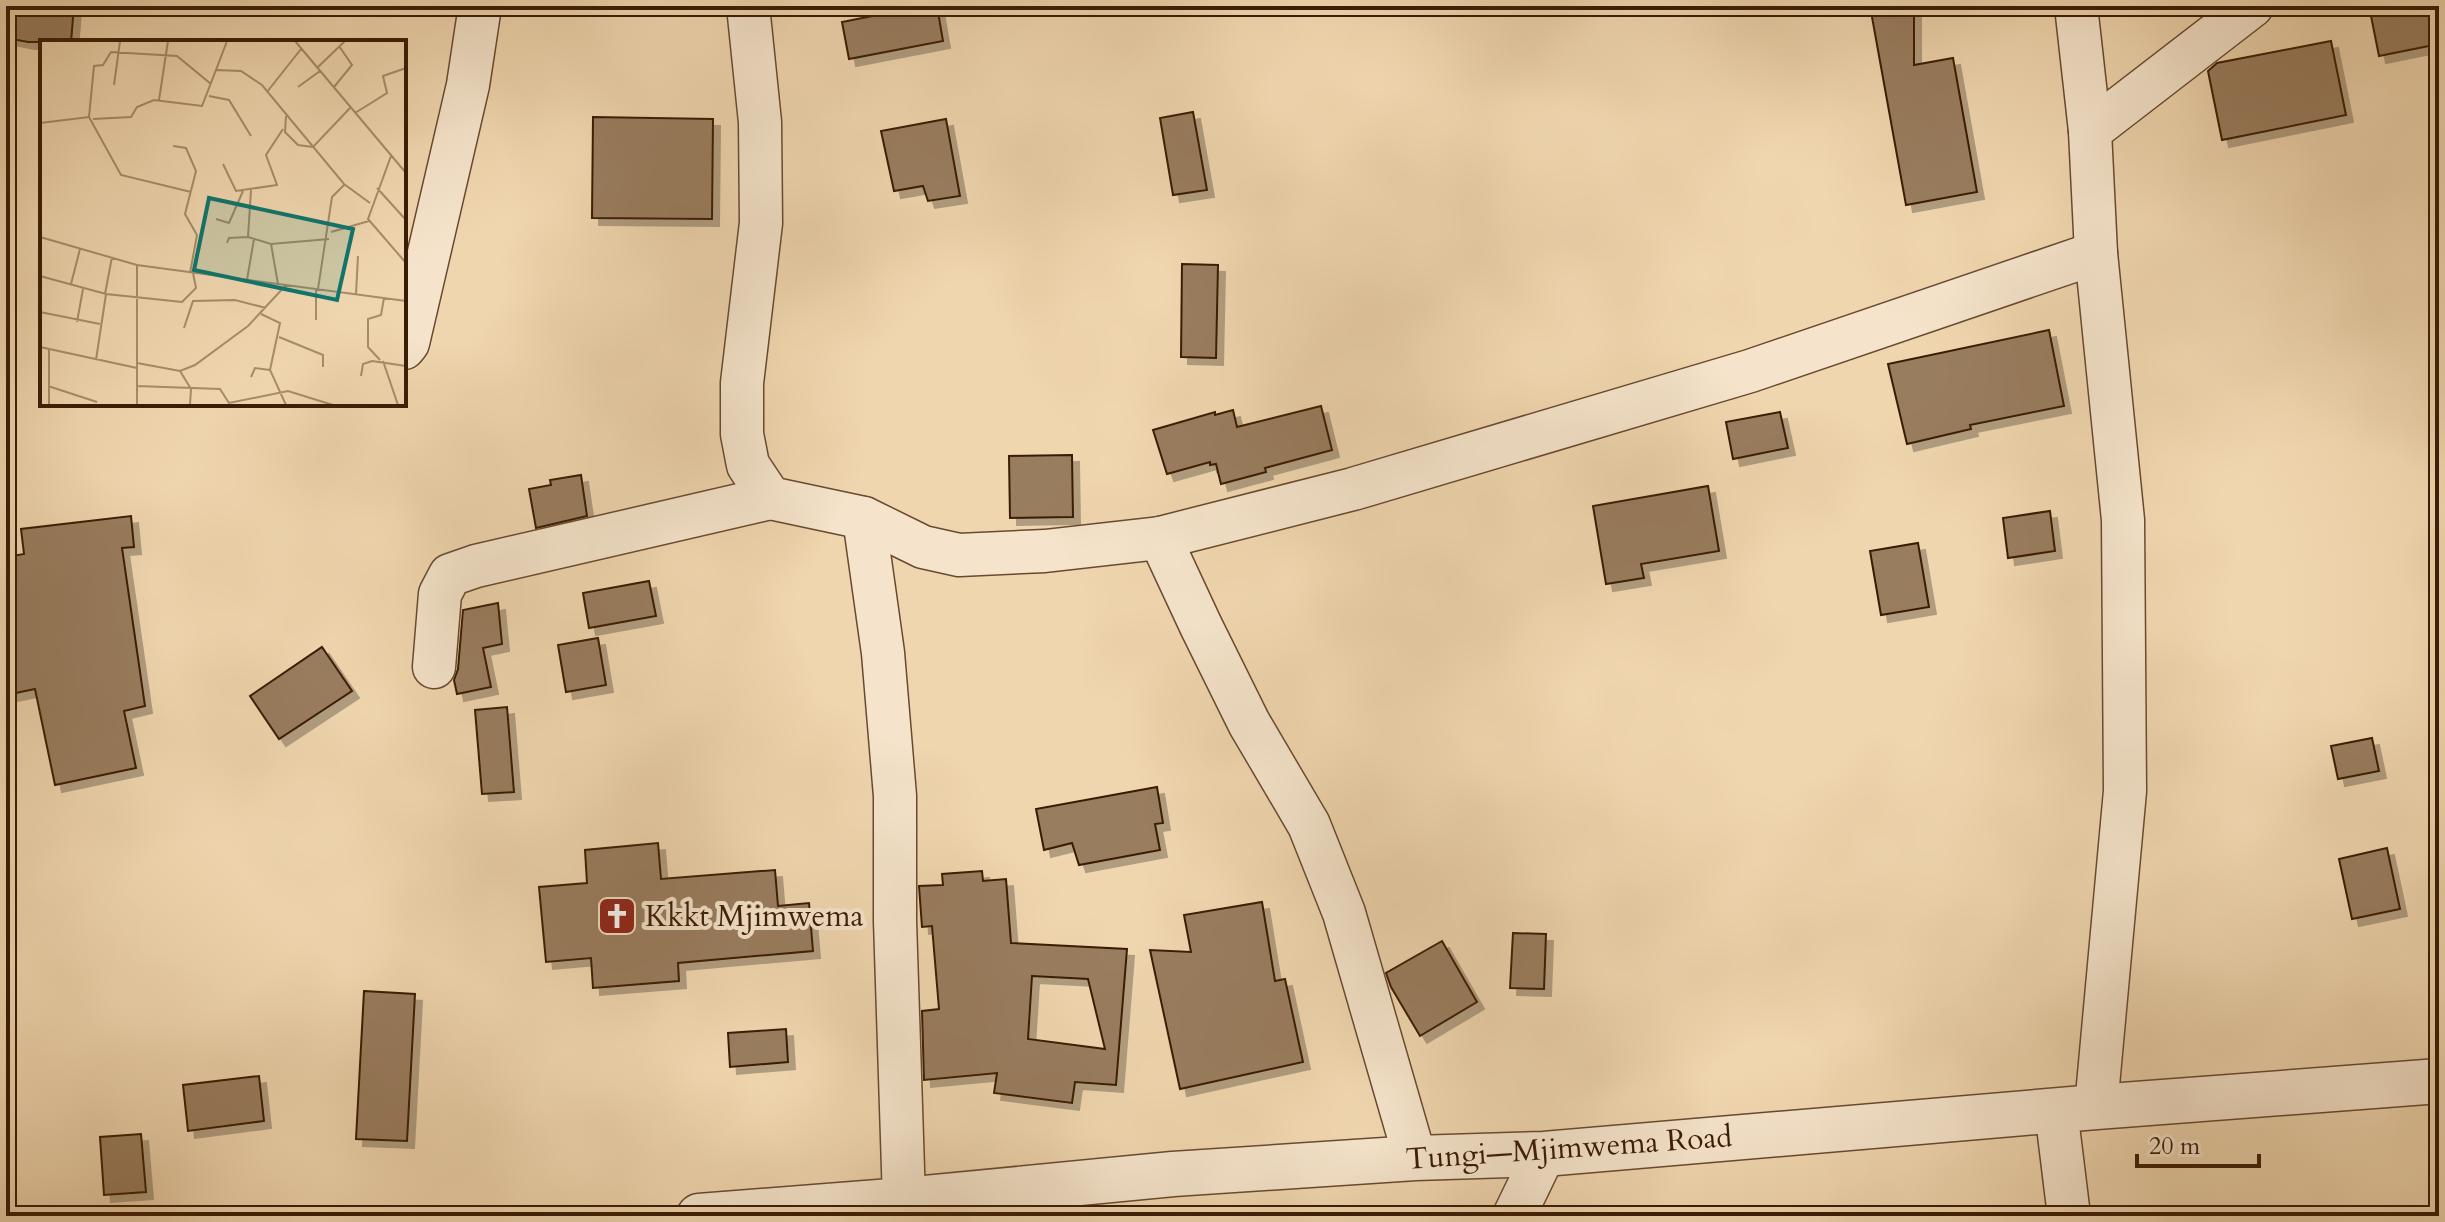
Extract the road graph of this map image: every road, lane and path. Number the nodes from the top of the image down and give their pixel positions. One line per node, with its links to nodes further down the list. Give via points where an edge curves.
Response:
1 (480, 6): 7 (street, via 468,85)
2 (748, 6): 8 (street, via 760,122 761,223 742,383 742,434 748,465)
3 (2076, 6): 5 (street)
4 (2252, 6): 5 (street)
5 (2090, 131): 6 (street)
6 (2096, 253): 10 (street, via 1750,371 1353,489); 13 (street, via 2123,520 2125,791)
7 (406, 346)
8 (770, 498): 9 (street); 11 (street, via 450,575 440,594)
9 (864, 518): 10 (street, via 923,547 959,555); 16 (street, via 895,796)
10 (1160, 538): 15 (street, via 1249,723 1309,825 1344,913)
11 (434, 667)
12 (2439, 1081): 13 (street, Tungi—Mjimwema Road)
13 (2076, 1109): 14 (street, Tungi—Mjimwema Road); 19 (street)
14 (1544, 1154): 15 (street, Tungi—Mjimwema Road); 18 (street)
15 (1415, 1158): 16 (street, Tungi—Mjimwema Road)
16 (904, 1200): 17 (street, Tungi—Mjimwema Road)
17 (699, 1216)
18 (1514, 1216)
19 (2069, 1216)

